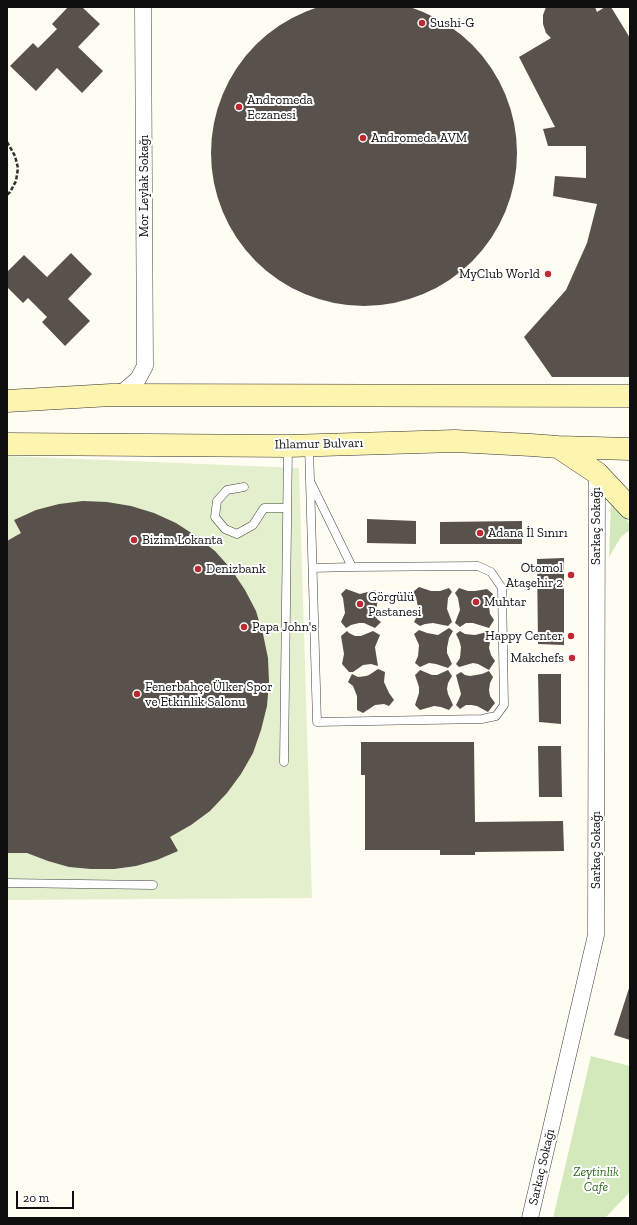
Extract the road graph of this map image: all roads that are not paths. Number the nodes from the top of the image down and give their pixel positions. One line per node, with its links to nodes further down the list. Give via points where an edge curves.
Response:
1 (143, 7): 2 (street, Mor Leylak Sokağı, via 145,366 138,379 124,391)
2 (110, 395): 3 (main road); 4 (main road)
3 (630, 396)
4 (7, 401)
5 (7, 444): 6 (main road, Ihlamur Bulvarı)
6 (298, 445): 7 (main road, Ihlamur Bulvarı, via 455,441); 10 (lane); 12 (lane)
7 (558, 447): 8 (main road, Ihlamur Bulvarı); 9 (main road)
8 (630, 449)
9 (596, 474): 13 (main road); 19 (street, Sarkaç Sokağı, via 596,936)
10 (310, 481): 14 (lane); 15 (lane)
11 (244, 487): 12 (lane, via 227,490 217,501 215,517 224,529 237,534 253,525 264,508)
12 (287, 508): 16 (lane)
13 (630, 508)
14 (352, 567): 15 (lane); 15 (lane, via 478,566 492,572 502,588 504,705 496,716 482,720 317,722)
15 (313, 568)
16 (284, 762)
17 (7, 883): 18 (lane)
18 (153, 885)
19 (530, 1218)

